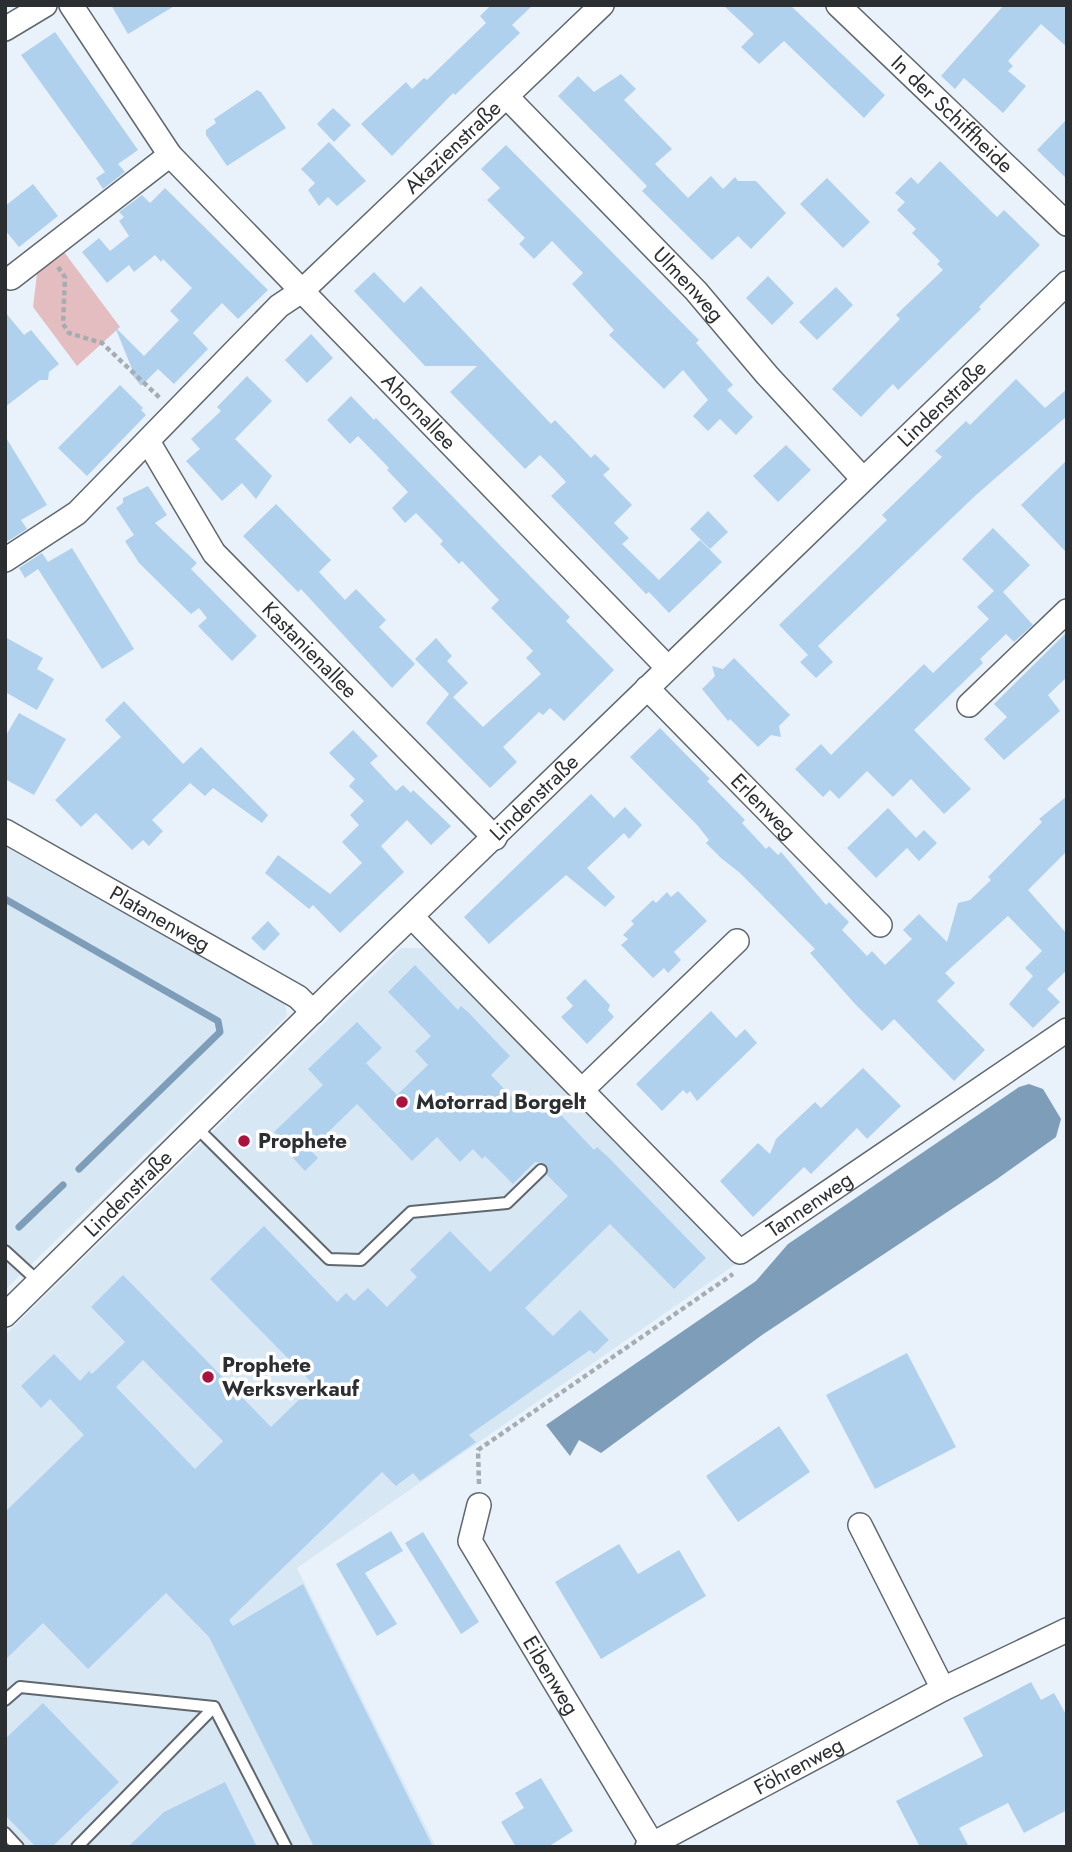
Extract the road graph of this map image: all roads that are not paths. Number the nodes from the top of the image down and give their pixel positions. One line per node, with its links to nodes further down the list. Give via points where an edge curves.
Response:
1 (45, 5): 5 (street)
2 (71, 5): 7 (street, Ahornallee)
3 (602, 5): 6 (street, Akazienstraße)
4 (838, 5): 8 (street, In der Schiffheide)
5 (5, 29)
6 (507, 97): 11 (street, Akazienstraße); 13 (street, Ulmenweg, via 696,291)
7 (170, 155): 9 (street); 11 (street, Ahornallee)
8 (1067, 224)
9 (11, 278)
10 (1067, 283): 13 (street, Lindenstraße)
11 (303, 290): 12 (street, via 279,306); 16 (street, Ahornallee)
12 (149, 443): 14 (street, via 77,513); 20 (street, Kastanienallee, via 214,553)
13 (863, 479): 16 (street, Lindenstraße)
14 (5, 560)
15 (1067, 611): 18 (street)
16 (668, 668): 17 (street, Lindenstraße)
17 (647, 688): 20 (street, Lindenstraße); 22 (street, Erlenweg)
18 (969, 705)
19 (5, 831): 24 (street, Platanenweg, via 298,997)
20 (495, 838): 21 (street, Lindenstraße)
21 (412, 917): 24 (street, Lindenstraße); 26 (street, Tannenweg)
22 (880, 925)
23 (737, 941): 26 (street)
24 (313, 1012): 27 (street, Lindenstraße)
25 (1067, 1031): 26 (street, Tannenweg, via 740,1252)
26 (582, 1090)
27 (196, 1127): 28 (lane, via 329,1259 361,1260 411,1212 507,1203); 30 (street, Lindenstraße)
28 (541, 1170)
29 (5, 1251): 30 (lane)
30 (39, 1282): 31 (street, Lindenstraße)
31 (5, 1315)
32 (480, 1505): 39 (street, Eibenweg, via 470,1541)
33 (860, 1525): 35 (street)
34 (1067, 1630): 35 (street, Föhrenweg)
35 (943, 1689): 39 (street, Föhrenweg)
36 (5, 1700): 37 (lane, via 20,1687)
37 (214, 1707): 41 (lane); 42 (lane)
38 (5, 1833): 40 (lane)
39 (651, 1846)
40 (18, 1847)
41 (77, 1847)
42 (286, 1847)

